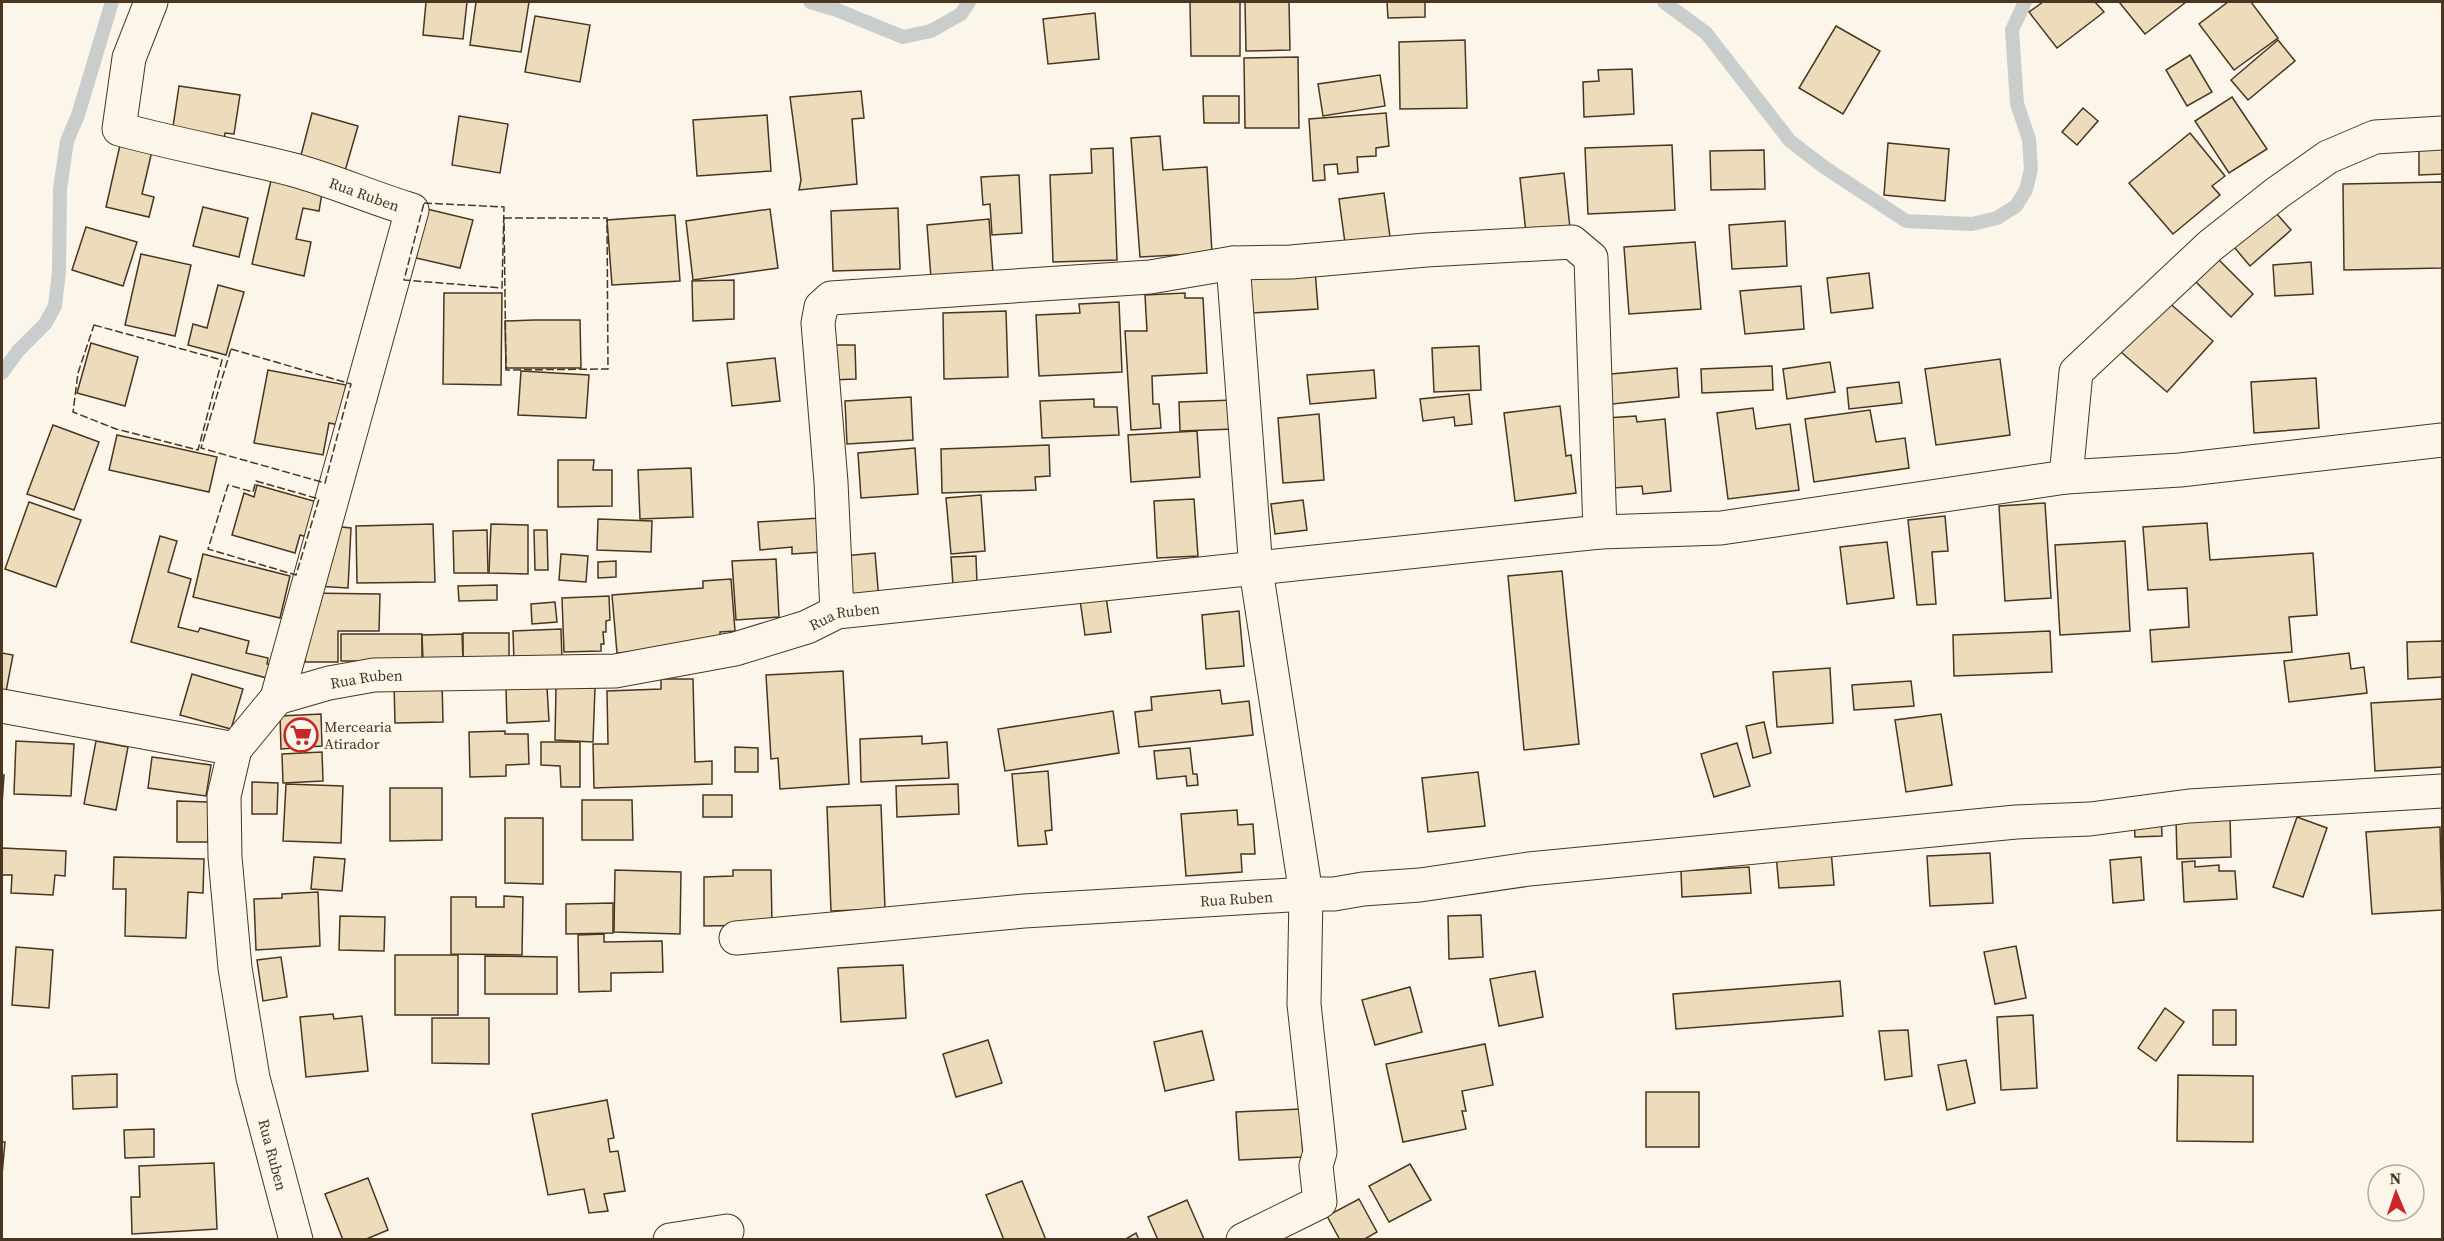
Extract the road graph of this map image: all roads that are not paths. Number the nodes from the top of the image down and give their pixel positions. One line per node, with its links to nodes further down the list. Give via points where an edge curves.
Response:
1 (151, 2): 9 (street, Rua Ruben, via 129,58 118,129 297,171 412,210)
2 (2442, 133): 5 (street, via 2375,137 2328,157 2210,246 2076,372)
3 (1233, 263): 6 (street, via 1572,242 1591,258); 7 (street); 8 (street, via 1150,277 831,298 821,307 818,323)
4 (2442, 440): 5 (street, Rua Ruben, via 2180,470)
5 (2066, 477): 6 (street, Rua Ruben, via 1721,528)
6 (1600, 532): 7 (street, Rua Ruben)
7 (1256, 570): 8 (street, Rua Ruben); 13 (street)
8 (837, 612): 9 (street, Rua Ruben, via 807,627 735,649 615,671 374,675)
9 (277, 698): 11 (street)
10 (2, 706): 11 (street)
11 (235, 750): 16 (street, Rua Ruben, via 225,796 225,857 235,968 253,1078)
12 (2442, 791): 13 (street, Rua Ruben, via 2188,806 2090,819 2016,822)
13 (1306, 894): 14 (street, Rua Ruben, via 1024,911); 18 (street, via 1304,1004 1320,1152 1316,1166 1320,1202)
14 (736, 938)
15 (727, 1231): 17 (street)
16 (296, 1239)
17 (670, 1239)
18 (1244, 1239)

